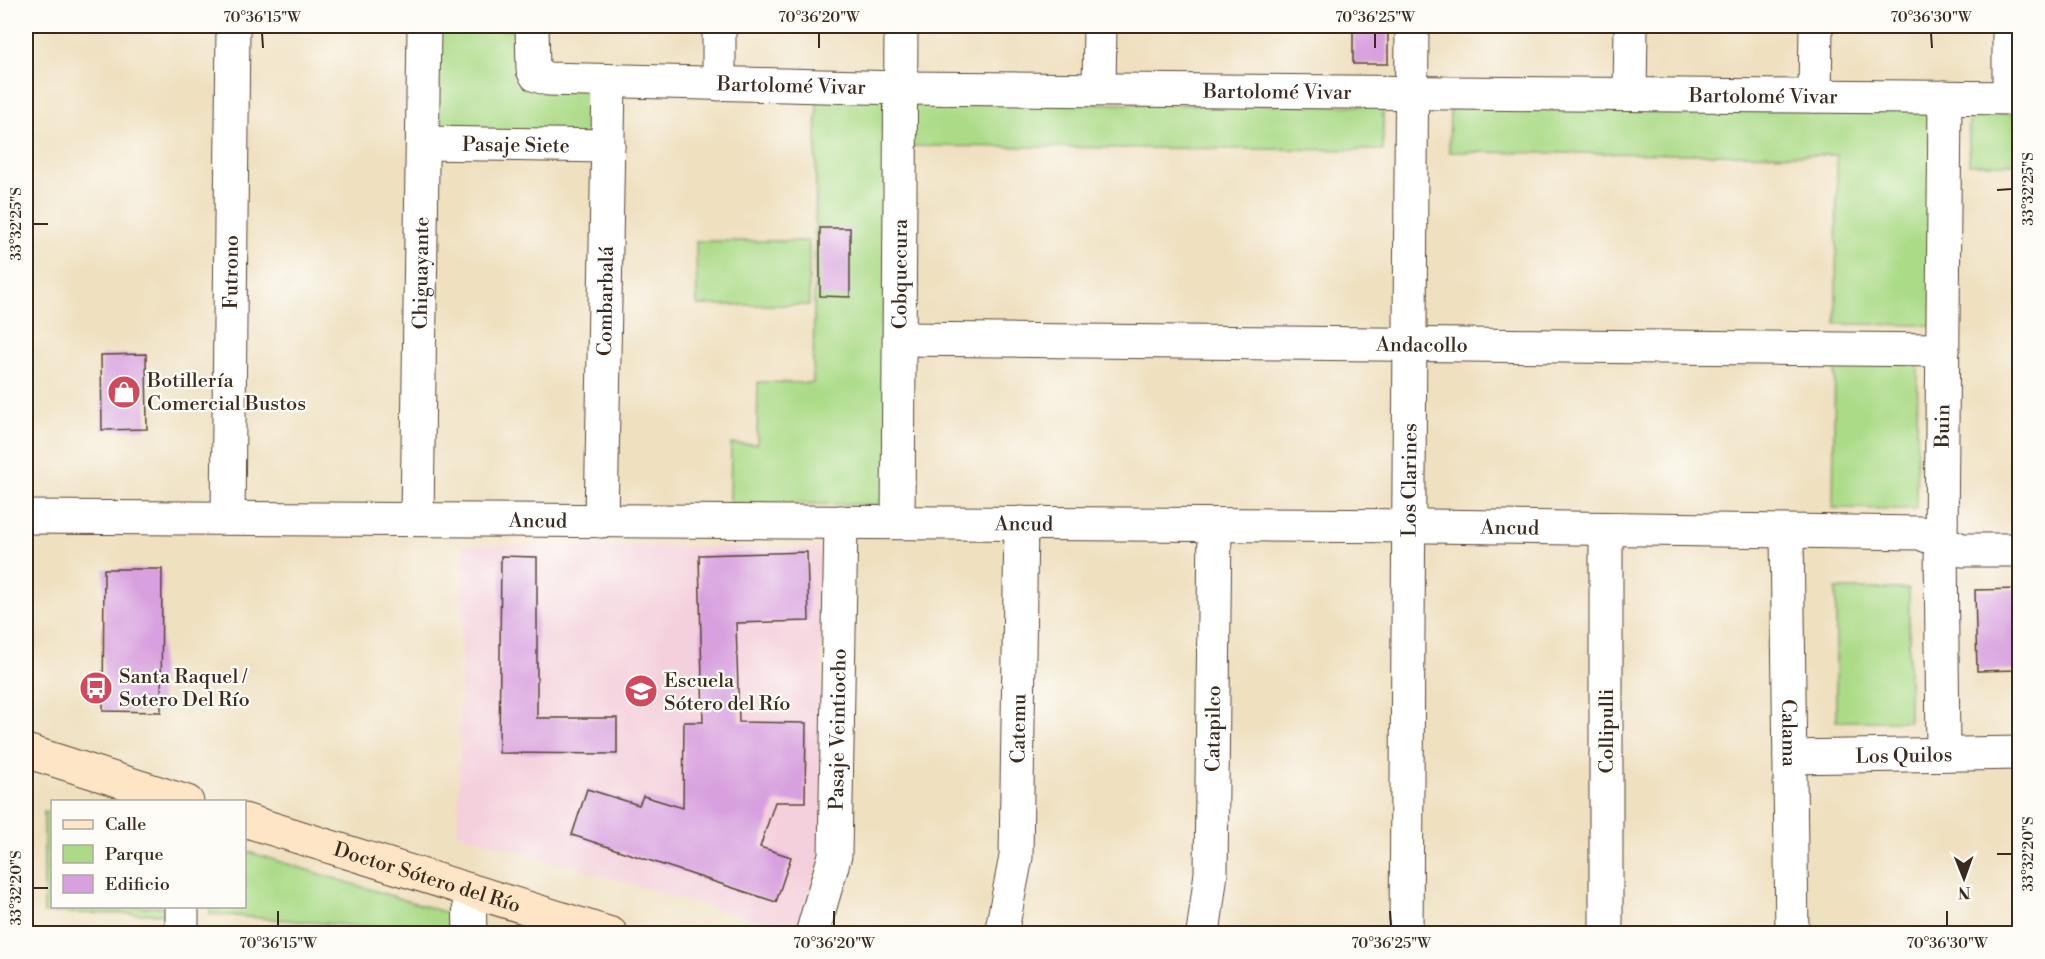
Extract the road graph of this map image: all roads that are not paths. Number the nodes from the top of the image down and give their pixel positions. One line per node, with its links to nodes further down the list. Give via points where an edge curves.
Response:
1 (233, 26): 26 (street, Futrono)
2 (424, 26): 20 (street, Chiguayante)
3 (532, 26): 11 (street, Bartolomé Vivar, via 532,63 536,75 548,79)
4 (719, 26): 12 (street)
5 (902, 26): 13 (street, Cobquecura)
6 (1100, 26): 14 (street)
7 (1412, 26): 15 (street, Los Clarines)
8 (1631, 26): 16 (street)
9 (1816, 26): 17 (street)
10 (2013, 33): 19 (street)
11 (609, 81): 12 (street, Bartolomé Vivar); 21 (street, Combarbalá)
12 (719, 84): 13 (street, Bartolomé Vivar)
13 (901, 88): 14 (street, Bartolomé Vivar); 22 (street, Cobquecura)
14 (1099, 89): 15 (street, Bartolomé Vivar)
15 (1412, 92): 16 (street, Bartolomé Vivar); 23 (street, Los Clarines)
16 (1630, 94): 17 (street, Bartolomé Vivar)
17 (1815, 96): 18 (street, Bartolomé Vivar)
18 (1945, 97): 19 (street, Bartolomé Vivar); 24 (street, Buin)
19 (2014, 98)
20 (423, 143): 21 (street, Pasaje Siete); 27 (street, Chiguayante)
21 (608, 146): 28 (street, Combarbalá)
22 (900, 339): 23 (street, Andacollo); 30 (street, Cobquecura)
23 (1410, 344): 24 (street, Andacollo); 33 (street, Los Clarines)
24 (1943, 350): 36 (street, Buin)
25 (26, 517): 26 (street, Ancud)
26 (228, 518): 27 (street, Ancud)
27 (417, 519): 28 (street, Ancud)
28 (601, 520): 29 (street, Ancud)
29 (841, 522): 30 (street, Ancud); 49 (street, Pasaje Veintiocho, via 835,855)
30 (898, 522): 31 (street, Ancud)
31 (1021, 523): 32 (street, Ancud); 50 (street, Catemu, via 1016,857)
32 (1215, 525): 33 (street, Ancud); 51 (street, Catapilco, via 1211,873)
33 (1409, 526): 34 (street, Ancud); 52 (street, Los Clarines)
34 (1606, 529): 35 (street, Ancud); 53 (street, Collipulli)
35 (1787, 532): 36 (street, Ancud, via 1920,533); 41 (street, Calama)
36 (1941, 542): 37 (street, Ancud, via 1962,550); 40 (street, Buin)
37 (2019, 550)
38 (26, 751): 42 (main road)
39 (2019, 753): 40 (street, Los Quilos)
40 (1943, 754): 41 (street, Los Quilos)
41 (1790, 757): 54 (street, Calama)
42 (180, 800)
43 (246, 821): 44 (main road, Doctor Sótero del Río)
44 (469, 890): 47 (street); 48 (main road, Doctor Sótero del Río)
45 (182, 908): 46 (street)
46 (182, 933)
47 (470, 933)
48 (611, 933)
49 (812, 933)
50 (1000, 933)
51 (1203, 933)
52 (1406, 933)
53 (1606, 933)
54 (1792, 933)

